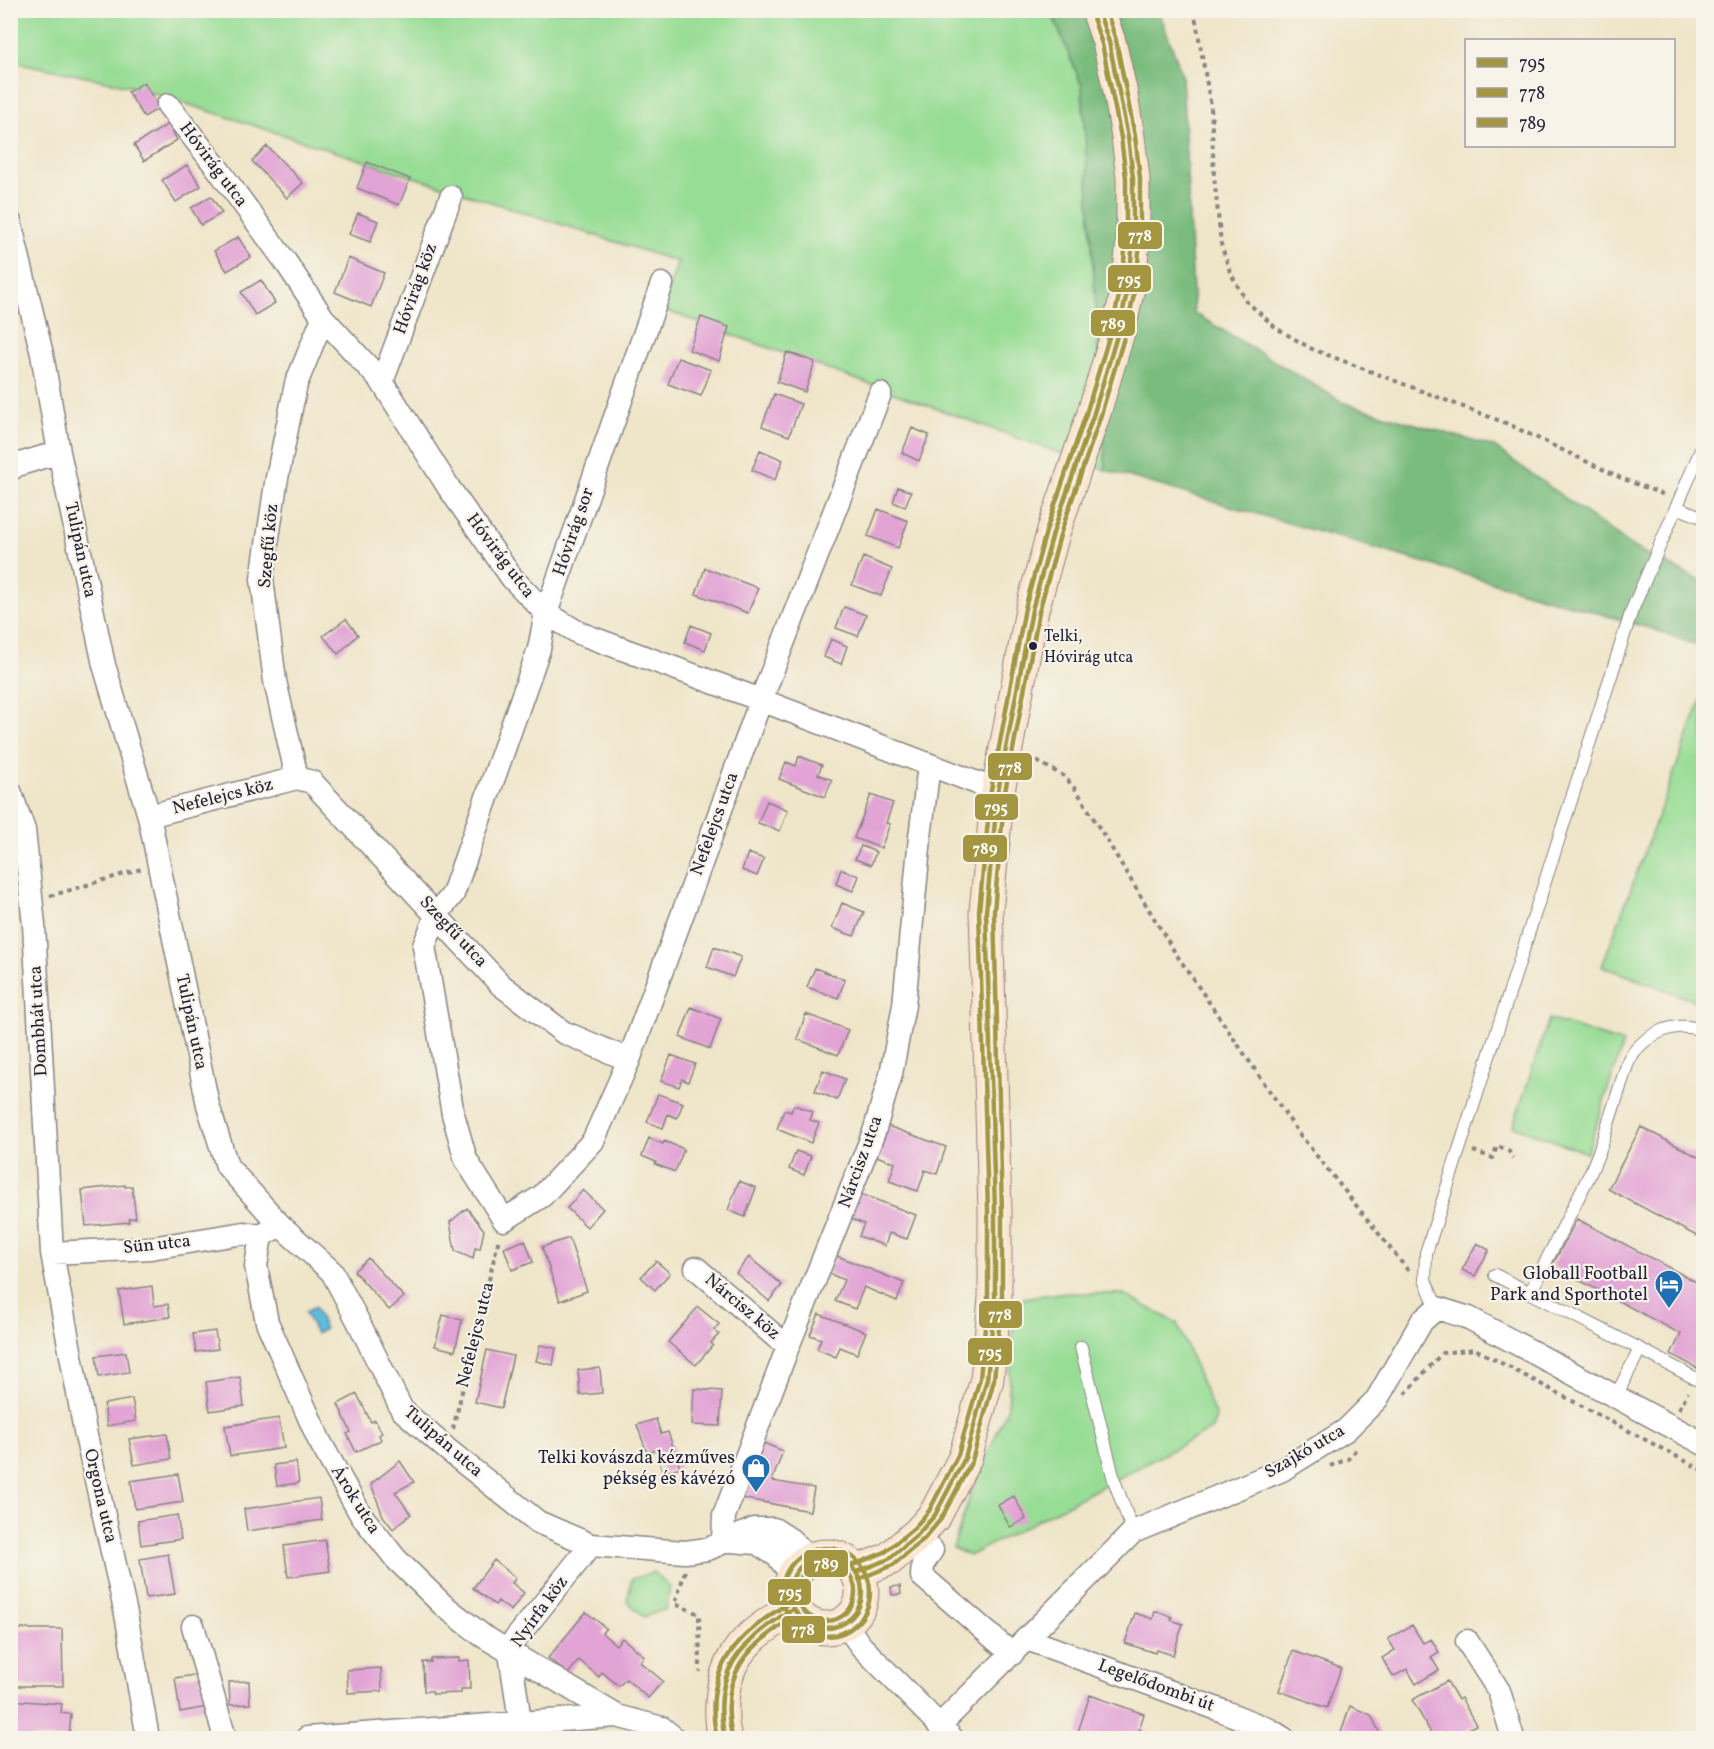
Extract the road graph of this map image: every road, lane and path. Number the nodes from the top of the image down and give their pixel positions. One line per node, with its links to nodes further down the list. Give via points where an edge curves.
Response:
1 (1098, 10): 22 (main road, via 1120,90 1133,178 1129,283 1116,340 1032,609)
2 (1194, 10): 14 (path, via 1211,107 1221,244 1230,272 1246,301 1276,328 1312,349 1508,424)
3 (168, 105): 8 (street, Hóvirág utca)
4 (451, 196): 9 (street, Hóvirág köz)
5 (10, 222): 6 (street, Tulipán utca)
6 (13, 252): 12 (street, Tulipán utca, via 42,354)
7 (662, 284): 16 (street, Hóvirág sor)
8 (323, 318): 9 (street, Hóvirág utca); 20 (street, Szegfű köz, via 296,384 262,579 275,681)
9 (382, 382): 16 (street, Hóvirág utca, via 512,578)
10 (880, 394): 17 (street, Nefelejcs utca)
11 (1704, 443): 14 (lane)
12 (59, 452): 13 (street); 23 (street, Tulipán utca, via 105,664)
13 (10, 470)
14 (1678, 504): 15 (lane); 37 (lane, via 1632,610 1426,1253 1425,1280)
15 (1704, 518)
16 (546, 613): 17 (street, Hóvirág utca, via 579,633); 26 (street, Hóvirág sor, via 539,649 457,883)
17 (761, 700): 19 (street, Hóvirág utca); 28 (street, Nefelejcs utca)
18 (1020, 753): 37 (path, via 1064,776 1077,791 1174,951 1297,1131)
19 (929, 765): 22 (street, Hóvirág utca); 38 (street, Nárcisz utca, via 904,1005 891,1074 874,1132)
20 (297, 778): 23 (street, Nefelejcs köz); 26 (street, Szegfű utca, via 312,782)
21 (10, 791): 25 (street, Dombhát utca, via 24,830)
22 (998, 791): 56 (main road, via 986,911 995,1211 995,1298 987,1379 965,1458 935,1515 889,1558)
23 (149, 816): 24 (street, Tulipán utca)
24 (159, 864): 25 (path); 32 (street, Tulipán utca, via 208,1105 227,1166)
25 (32, 901): 33 (street, Dombhát utca)
26 (437, 914): 28 (street, Szegfű utca, via 501,985 563,1032); 31 (street, via 424,946 453,1114 466,1160)
27 (1704, 1031): 36 (lane, via 1683,1026 1669,1028 1653,1035 1629,1059 1589,1176)
28 (629, 1060): 31 (street, Nefelejcs utca, via 593,1141 542,1196)
29 (1489, 1157): 30 (path, via 1493,1158 1497,1146 1508,1150)
30 (1514, 1158)
31 (504, 1220): 47 (path, Nefelejcs utca)
32 (271, 1230): 33 (street, Sün utca, via 151,1248); 47 (street, Tulipán utca, via 332,1272 402,1410); 62 (street, Árok utca, via 256,1266 267,1322 319,1440 361,1515 396,1559 443,1605)
33 (52, 1253): 67 (street, Orgona utca)
34 (696, 1268): 38 (street, Nárcisz köz)
35 (1495, 1275): 36 (lane)
36 (1530, 1293): 40 (lane)
37 (1437, 1308): 42 (street, via 1469,1318); 50 (street, Szajkó utca, via 1422,1321 1377,1399 1346,1430 1282,1470)
38 (789, 1344): 51 (street, Nárcisz utca, via 724,1516)
39 (1082, 1347): 50 (lane, via 1114,1480)
40 (1640, 1349): 41 (lane); 42 (lane)
41 (1699, 1381): 44 (path)
42 (1616, 1396): 44 (street)
43 (1402, 1397): 49 (path, via 1442,1353 1475,1349)
44 (1670, 1426): 46 (street)
45 (1363, 1441): 48 (path, via 1347,1459)
46 (1704, 1444)
47 (448, 1450): 52 (street, Tulipán utca, via 538,1522)
48 (1326, 1467)
49 (1704, 1472)
50 (1133, 1532): 61 (street, Szajkó utca)
51 (723, 1541): 54 (street, Tulipán utca, via 708,1549); 55 (street, Tulipán utca, via 754,1529 774,1529 791,1540)
52 (591, 1545): 54 (street, Tulipán utca); 62 (street, Nyírfa köz, via 513,1642)
53 (932, 1550): 61 (street, via 923,1564 922,1576)
54 (685, 1552): 63 (path, via 686,1566 675,1604 699,1614)
55 (801, 1568): 56 (main road, via 820,1556 841,1559); 57 (main road, via 789,1594)
56 (856, 1572): 58 (main road, via 862,1601)
57 (793, 1610): 58 (main road, via 817,1628); 71 (main road, via 765,1625 740,1647 726,1674 721,1709)
58 (845, 1624): 66 (street, via 861,1646)
59 (193, 1626): 68 (street)
60 (1467, 1641): 73 (street, via 1499,1691)
61 (1020, 1646): 66 (street, Szajkó utca); 72 (street, Legelődombi út, via 1223,1711)
62 (510, 1653): 64 (street, Árok utca); 65 (street, Nyírfa köz)
63 (700, 1683)
64 (617, 1716): 65 (street); 70 (street, via 662,1728)
65 (520, 1721): 69 (street)
66 (945, 1732)
67 (148, 1738)
68 (225, 1738)
69 (307, 1738)
70 (674, 1738)
71 (725, 1738)
72 (1283, 1738)
73 (1513, 1738)

